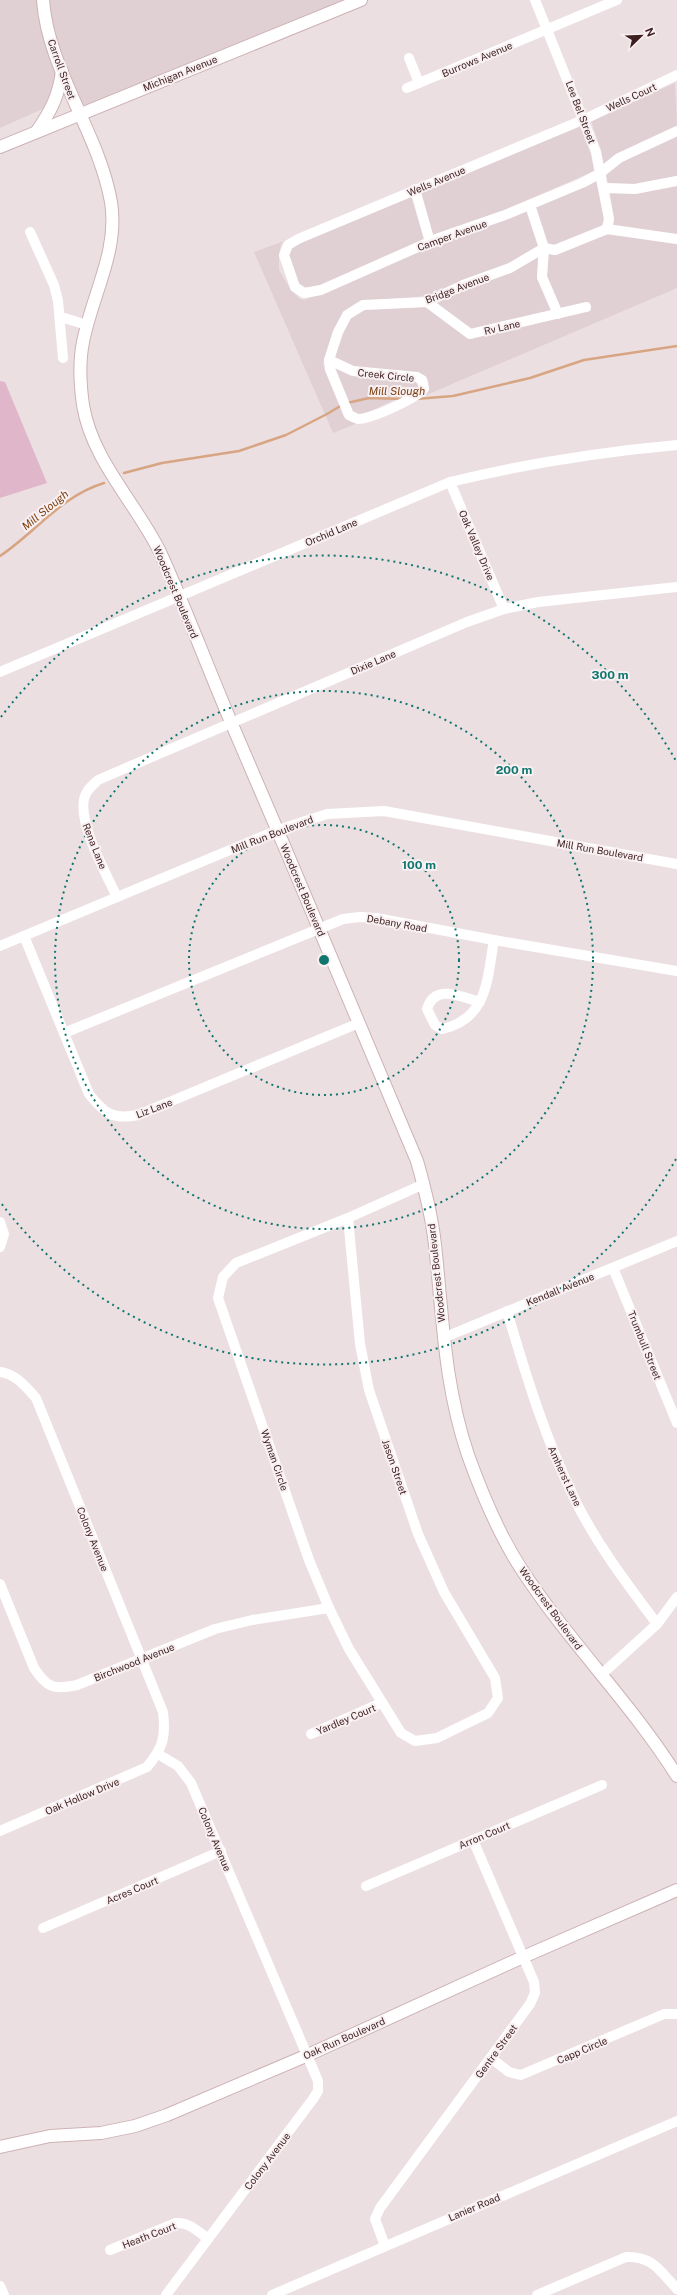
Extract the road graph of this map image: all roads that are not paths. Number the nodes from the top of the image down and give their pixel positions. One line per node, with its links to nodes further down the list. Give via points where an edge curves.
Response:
1 (43, 0): 7 (street, Carroll Street, via 53,48)
2 (361, 0): 11 (street, Michigan Avenue)
3 (535, 0): 5 (street, Lee Bel Street)
4 (617, 0): 5 (street, Burrows Avenue)
5 (548, 29): 9 (street, Burrows Avenue); 12 (street, Lee Bel Street)
6 (409, 58): 9 (street)
7 (62, 70): 11 (street, Carroll Street); 14 (street, via 60,90 55,104)
8 (677, 75): 12 (street, Wells Court)
9 (419, 83): 10 (street, Burrows Avenue)
10 (407, 88)
11 (79, 114): 14 (street, Michigan Avenue); 31 (street, Woodcrest Boulevard, via 100,164 111,208 112,229 108,257)
12 (585, 119): 16 (street, Lee Bel Street); 19 (street, Wells Avenue)
13 (677, 131): 16 (street, Camper Avenue, via 619,158)
14 (37, 132): 15 (street, Michigan Avenue)
15 (0, 147)
16 (600, 174): 18 (street, Lee Bel Street); 20 (street, Camper Avenue)
17 (677, 181): 18 (street, via 635,189)
18 (604, 188): 21 (street, Lee Bel Street, via 609,219)
19 (414, 190): 24 (street); 26 (street, Wells Avenue, via 288,245 284,255 295,287)
20 (530, 205): 24 (street, Camper Avenue); 25 (street)
21 (607, 229): 23 (street); 25 (street, Bridge Avenue, via 555,250)
22 (30, 232): 30 (street, via 54,285)
23 (677, 240)
24 (430, 242): 26 (street, Camper Avenue, via 321,290)
25 (544, 248): 27 (street, Bridge Avenue, via 510,268 463,285); 29 (street, via 542,277)
26 (304, 293)
27 (427, 302): 29 (street, Rv Lane, via 470,334); 33 (street, Bridge Avenue, via 363,305 347,315 338,332)
28 (586, 307): 29 (street, Rv Lane)
29 (558, 314)
30 (61, 317): 31 (street); 32 (street)
31 (87, 325): 37 (street, Woodcrest Boulevard, via 81,378 83,406 89,427 102,457 157,548)
32 (64, 358)
33 (329, 360): 33 (street, Creek Circle, via 353,371 417,377 422,380 424,389 420,394 358,419 349,415 346,409 330,369)
34 (677, 445): 35 (street, Orchid Lane, via 595,455 492,472)
35 (450, 482): 37 (street, Orchid Lane); 38 (street, Oak Valley Drive)
36 (677, 587): 38 (street, Dixie Lane, via 538,602)
37 (178, 596): 39 (street, Orchid Lane); 40 (street, Woodcrest Boulevard)
38 (504, 609): 40 (street, Dixie Lane, via 467,622)
39 (0, 672)
40 (231, 722): 41 (street, Dixie Lane, via 112,773 98,780); 42 (street, Woodcrest Boulevard)
41 (86, 792): 44 (street, Rena Lane, via 83,808 85,823)
42 (278, 830): 43 (street, Mill Run Boulevard, via 327,814 384,811); 44 (street, Mill Run Boulevard); 45 (street, Woodcrest Boulevard)
43 (677, 864)
44 (117, 897): 46 (street, Mill Run Boulevard)
45 (319, 929): 47 (street, Debany Road, via 343,919 360,916); 51 (street, Woodcrest Boulevard); 52 (street, Debany Road)
46 (24, 936): 48 (street, Mill Run Boulevard); 52 (street, Liz Lane)
47 (494, 940): 49 (street, Debany Road); 50 (street)
48 (0, 946)
49 (677, 971)
50 (480, 1002): 50 (street, via 472,1015 464,1021 442,1029 435,1025 428,1008 430,1000 447,993)
51 (359, 1023): 52 (street, Liz Lane, via 138,1115 122,1118 100,1107 89,1094); 53 (street, Woodcrest Boulevard, via 417,1161)
52 (64, 1033)
53 (424, 1184): 54 (street, Wyman Circle); 60 (street, Woodcrest Boulevard, via 435,1244)
54 (348, 1218): 65 (street, Wyman Circle, via 236,1263 224,1277 218,1298 310,1560); 69 (street, Jason Street, via 360,1344 369,1390 418,1534 444,1592 495,1678)
55 (0, 1222): 57 (street, via 4,1234)
56 (677, 1241): 58 (street, Kendall Avenue)
57 (1, 1245)
58 (612, 1268): 59 (street, Kendall Avenue); 62 (street, Trumbull Street)
59 (507, 1311): 60 (street, Kendall Avenue); 66 (street, Amherst Lane, via 528,1384 552,1450 577,1503 615,1567)
60 (442, 1338): 68 (street, Woodcrest Boulevard, via 448,1376 468,1454 502,1534 521,1569 547,1606)
61 (3, 1372): 67 (street, Colony Avenue, via 23,1383 36,1398)
62 (677, 1423)
63 (0, 1584): 67 (street, Birchwood Avenue, via 34,1668 50,1686 62,1689 77,1685)
64 (677, 1597): 66 (street)
65 (330, 1608): 67 (street, Birchwood Avenue, via 252,1620 215,1629); 70 (street, Wyman Circle, via 348,1648)
66 (657, 1624): 68 (street)
67 (141, 1659): 72 (street, Colony Avenue, via 163,1712 166,1732)
68 (602, 1675): 73 (street, Woodcrest Boulevard, via 655,1741)
69 (498, 1698): 70 (street, Wyman Circle, via 488,1713 437,1738 415,1741 401,1733)
70 (381, 1703): 71 (street, Yardley Court)
71 (311, 1734)
72 (158, 1754): 75 (street, Oak Hollow Drive, via 146,1767 133,1774); 77 (street, Colony Avenue, via 178,1766 191,1783)
73 (677, 1776)
74 (602, 1785): 76 (street, Arron Court)
75 (0, 1831)
76 (473, 1840): 78 (street, Arron Court); 81 (street, Gentre Street)
77 (221, 1851): 80 (street, Acres Court); 83 (street, Colony Avenue)
78 (366, 1886)
79 (677, 1890): 81 (street, Oak Run Boulevard)
80 (43, 1928)
81 (523, 1957): 83 (street, Oak Run Boulevard); 84 (street, Gentre Street, via 534,1982 535,1993 530,2004)
82 (677, 2014): 84 (street, Capp Circle, via 664,2014 521,2075 509,2072)
83 (308, 2055): 86 (street, Oak Run Boulevard, via 135,2126 101,2133 50,2136); 87 (street, Colony Avenue, via 318,2081 318,2091)
84 (491, 2058): 88 (street, Gentre Street, via 380,2208 375,2219)
85 (677, 2121): 88 (street, Lanier Road)
86 (0, 2147)
87 (208, 2239): 89 (street, Heath Court, via 192,2227 176,2223); 93 (street, Colony Avenue)
88 (385, 2246): 94 (street, Lanier Road)
89 (110, 2250)
90 (0, 2286): 92 (street)
91 (677, 2289): 95 (street, via 653,2263 640,2256 626,2257)
92 (4, 2295)
93 (166, 2295)
94 (272, 2295)
95 (537, 2295)

